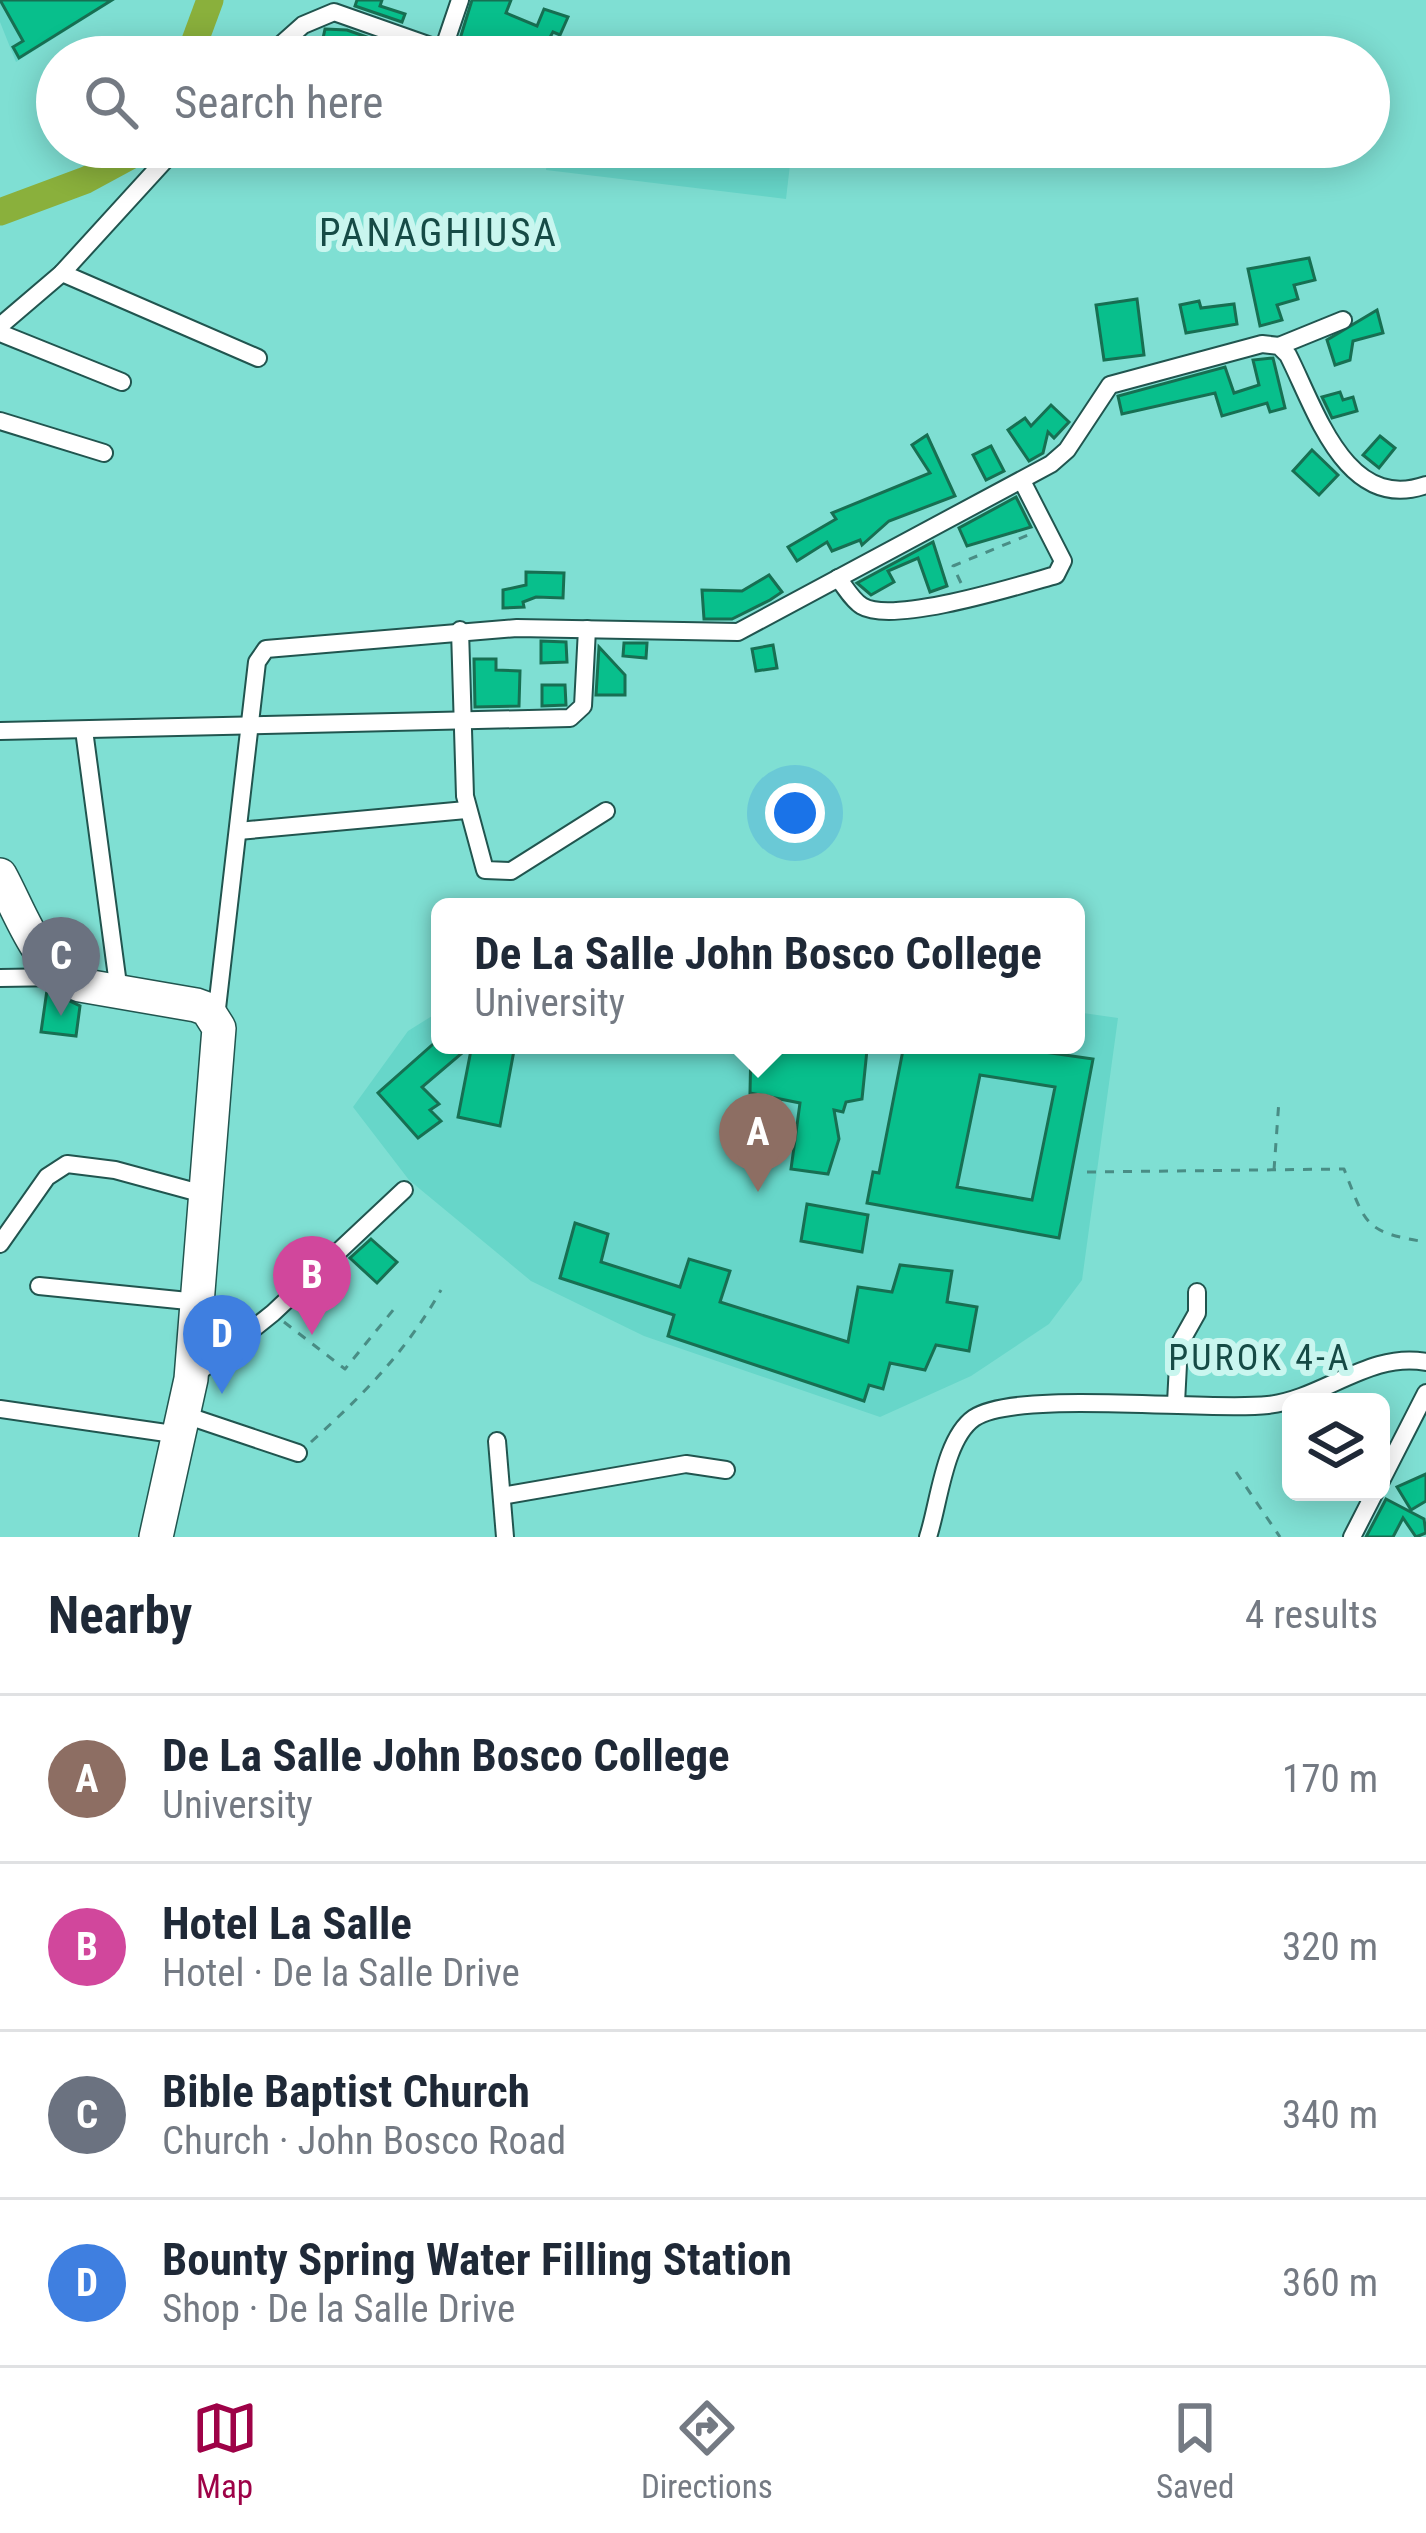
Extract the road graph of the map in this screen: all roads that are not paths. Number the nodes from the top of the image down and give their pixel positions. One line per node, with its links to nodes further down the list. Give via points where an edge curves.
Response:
1 (460, 0): 4 (street)
2 (292, 36): 3 (street, via 334,12)
3 (412, 36)
4 (447, 36)
5 (158, 168): 6 (street)
6 (62, 273): 8 (street); 10 (street)
7 (1343, 320): 9 (street)
8 (0, 329): 11 (street)
9 (1279, 346): 14 (street, via 1110,385 1058,459); 15 (street, via 1350,469 1396,492)
10 (258, 358)
11 (122, 382)
12 (0, 422): 13 (street)
13 (104, 453)
14 (1022, 481): 16 (street); 16 (street, via 1063,561 1060,572 968,600 868,609)
15 (1426, 485)
16 (838, 578): 17 (street, via 738,632)
17 (587, 628): 18 (street); 19 (street, via 576,716)
18 (460, 630): 19 (street); 20 (street, via 266,649 257,662)
19 (463, 724): 20 (street); 23 (street)
20 (251, 727): 21 (street); 25 (street)
21 (84, 730): 22 (street); 29 (street)
22 (0, 731)
23 (466, 810): 24 (street, via 485,870 503,874); 25 (street)
24 (606, 811)
25 (238, 831): 30 (street)
26 (0, 874): 27 (highway)
27 (63, 977): 28 (street); 29 (highway)
28 (0, 978)
29 (119, 992): 30 (highway, via 196,1004)
30 (216, 1018): 32 (highway)
31 (404, 1190): 38 (street)
32 (208, 1196): 33 (street, via 67,1164 47,1177); 36 (highway)
33 (0, 1244)
34 (40, 1286): 36 (street)
35 (1197, 1292): 40 (street, via 1197,1313 1179,1345)
36 (199, 1302): 38 (highway)
37 (1426, 1362): 40 (street, via 1389,1360 1270,1406)
38 (191, 1379): 42 (highway)
39 (1426, 1393): 45 (street)
40 (1176, 1403): 51 (street, via 1004,1408 975,1418 957,1442)
41 (0, 1409): 42 (street)
42 (183, 1425): 44 (street); 49 (highway)
43 (496, 1441): 47 (street)
44 (298, 1453)
45 (1390, 1463)
46 (726, 1470): 47 (street, via 686,1464)
47 (502, 1496): 50 (street)
48 (1371, 1501): 52 (street)
49 (156, 1537)
50 (506, 1537)
51 (928, 1537)
52 (1352, 1537)

